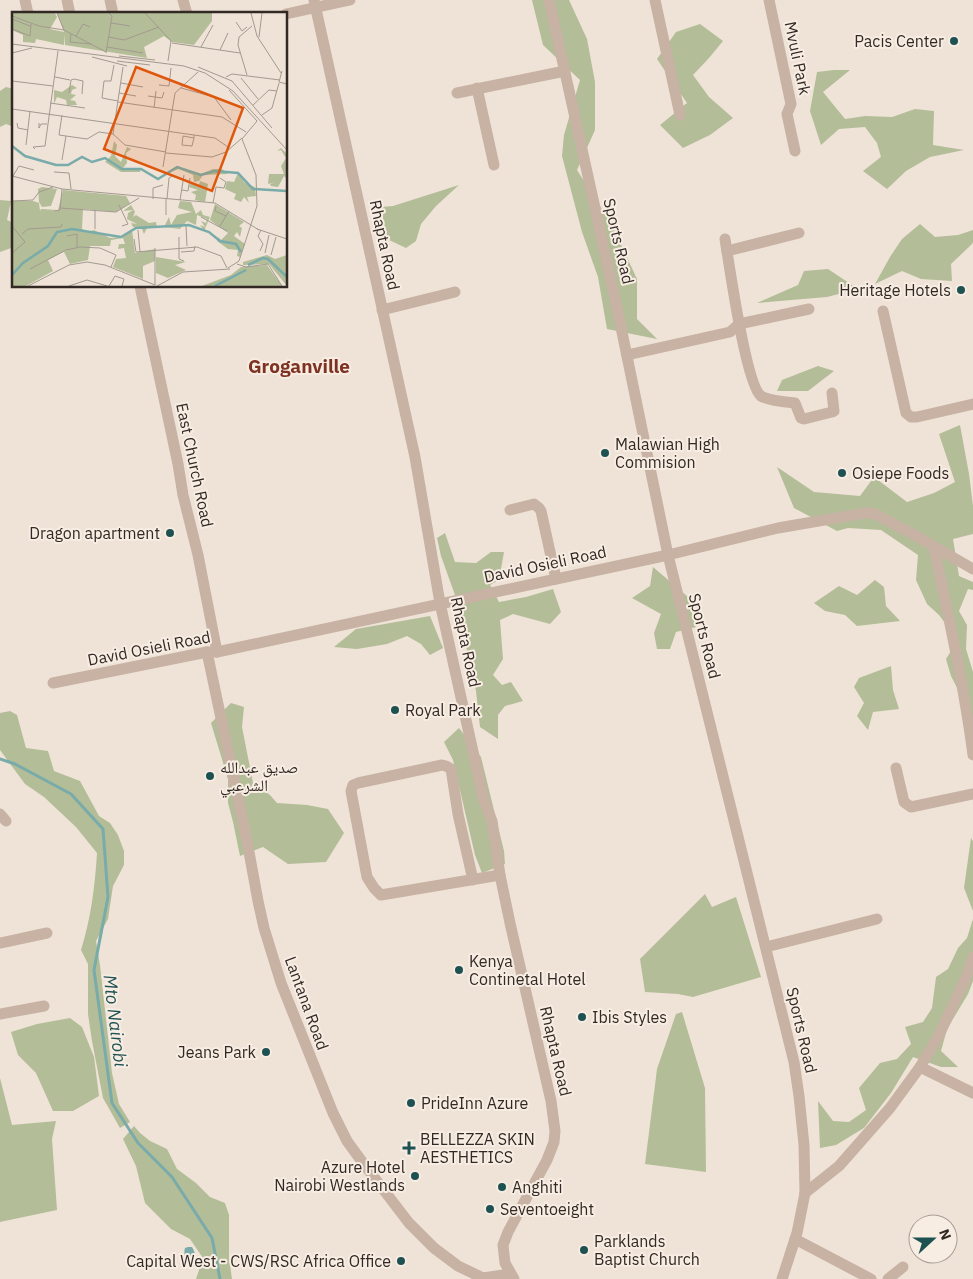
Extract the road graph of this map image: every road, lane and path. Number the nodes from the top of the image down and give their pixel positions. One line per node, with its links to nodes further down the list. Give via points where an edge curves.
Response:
1 (350, 0): 5 (street)
2 (550, 0): 7 (street, Sports Road)
3 (654, 0): 10 (street)
4 (769, 0): 11 (street, Mvuli Park, via 791,104 787,114)
5 (315, 4): 6 (street); 17 (street, Rhapta Road)
6 (288, 13)
7 (565, 71): 8 (street); 20 (street, Sports Road)
8 (477, 88): 9 (street); 12 (street)
9 (457, 92)
10 (680, 115)
11 (795, 151)
12 (494, 165)
13 (800, 233): 19 (street, via 726,245)
14 (140, 288): 29 (street, East Church Road, via 198,555)
15 (455, 292): 17 (street)
16 (809, 309): 19 (street)
17 (382, 310): 28 (street, Rhapta Road, via 415,457)
18 (883, 311): 22 (street, via 906,412 917,416)
19 (740, 324): 20 (street, via 730,332); 21 (street, via 753,380 762,396 795,403 804,419 834,411)
20 (627, 355): 25 (street, Sports Road)
21 (832, 393)
22 (973, 404)
23 (510, 510): 27 (street, via 534,504 541,511)
24 (934, 547): 25 (street, David Osieli Road, via 877,515 864,513 778,528); 26 (street, David Osieli Road); 31 (street)
25 (668, 555): 27 (street, David Osieli Road); 39 (street, Sports Road)
26 (973, 569)
27 (556, 579): 28 (street, David Osieli Road)
28 (440, 603): 29 (street, David Osieli Road); 34 (street, Rhapta Road, via 484,801 492,820)
29 (212, 652): 30 (street, David Osieli Road); 48 (street, Lantana Road, via 264,928 281,983 333,1113 363,1164 408,1223 434,1248 458,1266 483,1278)
30 (53, 683)
31 (973, 755)
32 (896, 768): 33 (street, via 904,802 911,807)
33 (973, 794)
34 (500, 875): 35 (street); 48 (street, Rhapta Road, via 551,1101 555,1132 547,1160 503,1245 505,1263)
35 (473, 880): 35 (street, via 381,895 367,877 351,791 353,785 442,765 451,769)
36 (877, 919): 39 (street)
37 (47, 933): 38 (street)
38 (0, 943)
39 (766, 947): 45 (street, Sports Road, via 794,1062 804,1145)
40 (973, 957): 43 (street, via 938,1037)
41 (44, 1006): 42 (street)
42 (0, 1014)
43 (920, 1067): 44 (street); 45 (street, via 890,1108 839,1166)
44 (972, 1088)
45 (805, 1193): 46 (street, Sports Road)
46 (795, 1239): 49 (street, Sports Road); 50 (street)
47 (903, 1267): 51 (street)
48 (512, 1276)
49 (782, 1279)
50 (871, 1279)
51 (888, 1279)

